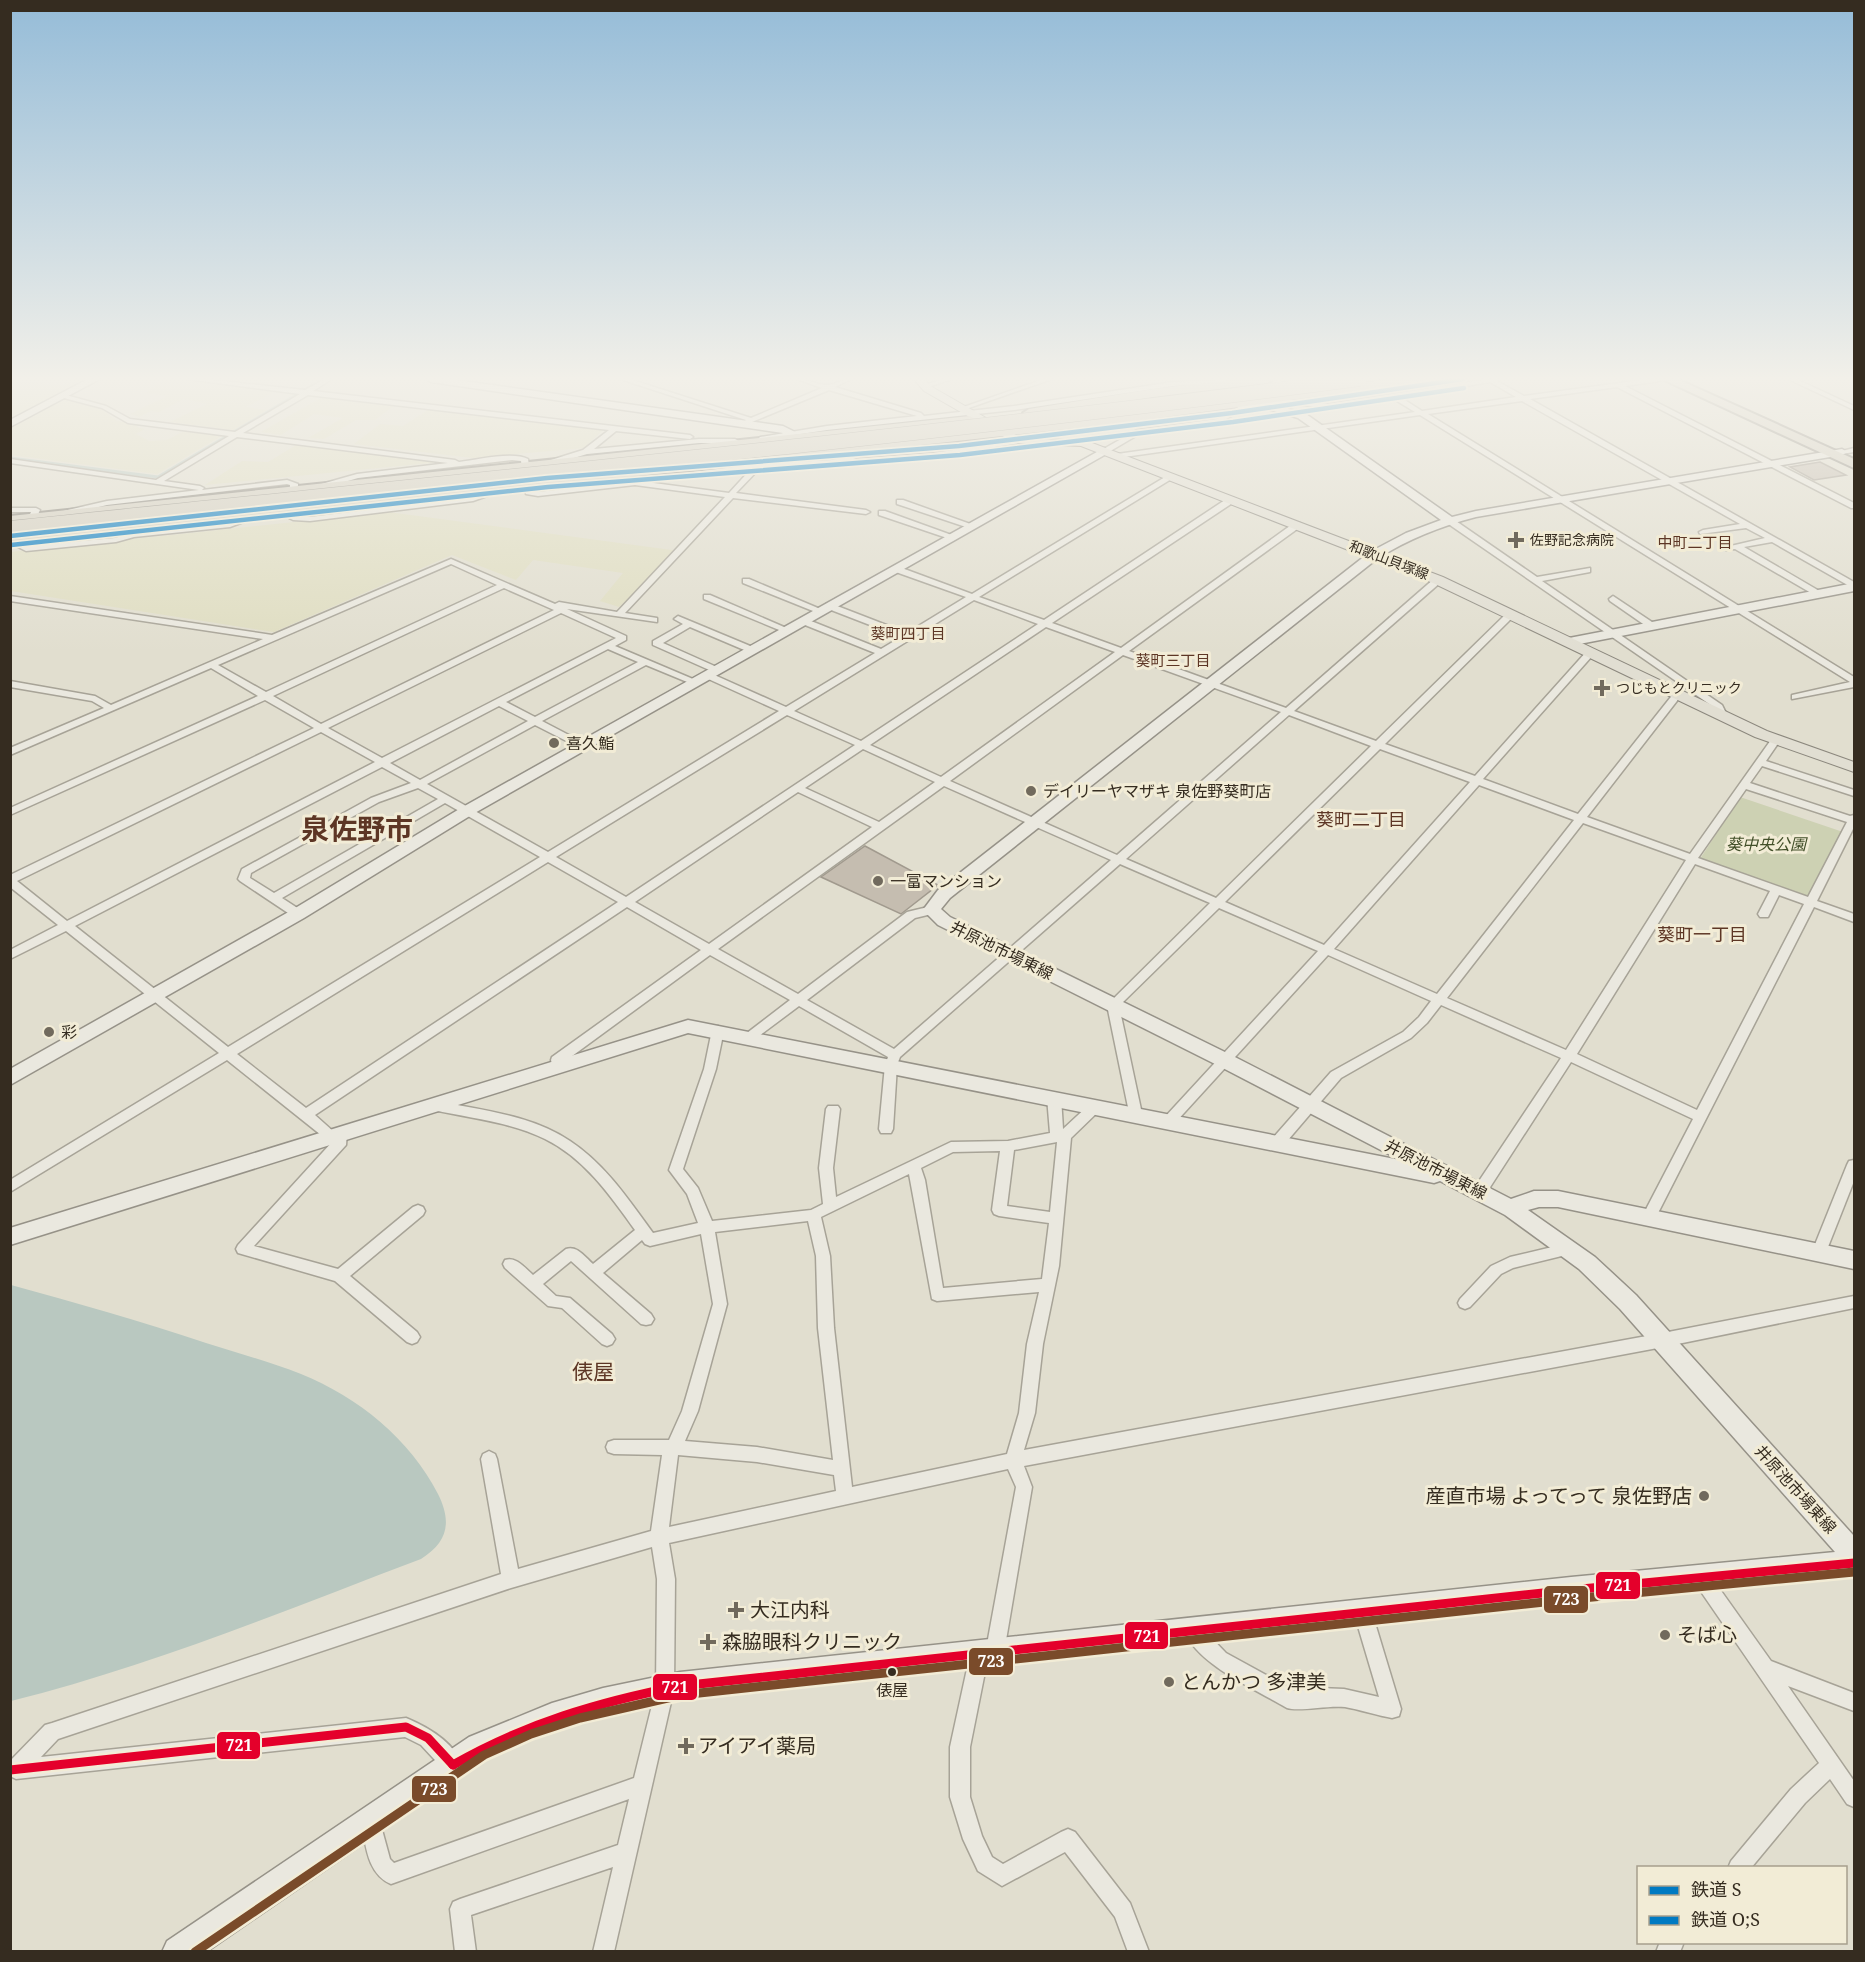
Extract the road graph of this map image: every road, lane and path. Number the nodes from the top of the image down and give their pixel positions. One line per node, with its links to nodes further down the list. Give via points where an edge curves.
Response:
1 (77, 471): 20 (street)
2 (176, 471): 20 (street)
3 (413, 471): 24 (street, via 357,476)
4 (484, 471): 24 (highway)
5 (514, 471): 39 (highway)
6 (526, 471): 22 (street)
7 (543, 471): 44 (highway, bridge)
8 (681, 471): 22 (highway)
9 (711, 471): 21 (street)
10 (754, 471): 27 (street)
11 (1078, 471): 43 (street)
12 (1156, 471): 18 (main road, 和歌山貝塚線)
13 (1379, 471): 40 (street)
14 (1515, 471): 28 (street)
15 (1651, 471): 19 (street)
16 (1732, 471): 19 (street, 井原池市場東線)
17 (1785, 471): 31 (street)
18 (1170, 476): 29 (main road, 和歌山貝塚線); 59 (street)
19 (1669, 481): 28 (street, 井原池市場東線); 42 (street)
20 (157, 482): 25 (street)
21 (635, 483): 22 (street, via 538,494 529,492); 27 (street)
22 (528, 485): 23 (highway)
23 (506, 488): 33 (highway); 33 (street, via 473,498 310,519 293,518)
24 (317, 489): 26 (highway)
25 (207, 490): 26 (street, via 287,482 294,484); 37 (street, via 89,506)
26 (293, 491): 33 (street); 37 (highway)
27 (730, 495): 34 (street); 65 (street)
28 (1560, 499): 40 (street, 井原池市場東線); 64 (street)
29 (1231, 500): 41 (main road, 和歌山貝塚線); 70 (street)
30 (900, 502): 43 (street)
31 (1854, 506)
32 (10, 510): 38 (street, via 36,510)
33 (292, 511): 36 (highway)
34 (866, 512)
35 (882, 513): 46 (street)
36 (262, 514): 48 (highway); 48 (street, via 230,525 116,540 26,549)
37 (56, 516): 38 (highway)
38 (32, 518): 39 (highway); 48 (street)
39 (10, 521)
40 (1450, 521): 49 (street, 井原池市場東線, via 1406,536); 53 (street)
41 (1297, 525): 49 (main road, 和歌山貝塚線); 80 (street)
42 (1748, 525): 45 (street); 47 (street)
43 (972, 526): 46 (street)
44 (10, 528)
45 (1703, 532)
46 (953, 537): 50 (street)
47 (1774, 539): 56 (street); 57 (street, via 1731,547)
48 (17, 540)
49 (1374, 555): 52 (main road, 和歌山貝塚線); 87 (street, 井原池市場東線)
50 (896, 569): 59 (street); 63 (street)
51 (1587, 570): 53 (street)
52 (1438, 580): 66 (main road, 和歌山貝塚線); 95 (street)
53 (1535, 580): 74 (street)
54 (746, 581): 63 (street)
55 (504, 585): 62 (street); 76 (street, via 451,561); 90 (street)
56 (1854, 586): 57 (street)
57 (1818, 594): 64 (street)
58 (706, 597): 73 (street)
59 (974, 597): 70 (street); 75 (street)
60 (10, 598): 76 (street)
61 (1613, 599): 72 (street)
62 (564, 608): 65 (street); 78 (street, via 623,638); 98 (street)
63 (825, 609): 69 (street); 75 (street)
64 (1736, 609): 72 (street); 86 (street)
65 (619, 614): 68 (street)
66 (1511, 614): 77 (main road, 和歌山貝塚線); 101 (street)
67 (678, 619): 71 (street)
68 (654, 620)
69 (804, 621): 73 (street); 81 (street)
70 (1046, 623): 80 (street); 100 (street)
71 (690, 624): 79 (street); 85 (street, via 656,643)
72 (1652, 626): 74 (street)
73 (787, 630): 79 (street)
74 (1612, 634): 77 (street); 96 (street, via 1719,708)
75 (908, 637): 81 (street)
76 (272, 639): 84 (street)
77 (1569, 642): 82 (main road, 和歌山貝塚線)
78 (608, 646): 83 (street); 92 (street)
79 (752, 650): 85 (street)
80 (1121, 651): 87 (street); 107 (street)
81 (883, 652): 94 (street)
82 (1590, 653): 89 (main road, 和歌山貝塚線); 108 (street)
83 (646, 661): 85 (street); 97 (street)
84 (211, 665): 90 (street); 93 (street)
85 (706, 676): 94 (street); 102 (street)
86 (1854, 682): 91 (street)
87 (1212, 683): 95 (street); 118 (street, 井原池市場東線)
88 (10, 684): 93 (street, via 95,699)
89 (1677, 695): 96 (main road, 和歌山貝塚線); 116 (street)
90 (266, 696): 98 (street); 115 (street)
91 (1795, 697)
92 (499, 702): 97 (street); 105 (street)
93 (112, 709): 103 (street)
94 (788, 711): 100 (street); 120 (street)
95 (1287, 711): 101 (street); 121 (street)
96 (1723, 717): 99 (main road, 和歌山貝塚線)
97 (536, 722): 102 (street); 109 (street)
98 (318, 729): 105 (street); 123 (street)
99 (1776, 739): 104 (street); 106 (main road, 和歌山貝塚線)
100 (863, 744): 107 (street); 111 (street)
101 (1377, 744): 108 (street); 127 (street)
102 (583, 746): 114 (street)
103 (10, 752)
104 (1760, 762): 110 (street); 112 (street)
105 (381, 763): 109 (street); 133 (street)
106 (1854, 767)
107 (942, 780): 118 (street); 119 (street)
108 (1479, 780): 116 (street); 135 (street)
109 (419, 784): 113 (street); 125 (street, via 375,800 246,871 244,879)
110 (1743, 784): 117 (street); 122 (street)
111 (797, 788): 119 (street); 126 (street)
112 (1854, 793)
113 (445, 799): 114 (street); 125 (street)
114 (467, 811): 120 (street); 130 (street)
115 (10, 812)
116 (1580, 818): 122 (street); 140 (street)
117 (1854, 820): 128 (street)
118 (1035, 823): 121 (street); 129 (street, 井原池市場東線, via 936,902)
119 (879, 826): 134 (street)
120 (549, 857): 126 (street); 144 (street)
121 (1119, 858): 127 (street); 136 (street)
122 (1692, 860): 124 (street); 145 (street)
123 (10, 880): 133 (street)
124 (1776, 890): 128 (street); 131 (street)
125 (276, 897): 130 (street)
126 (627, 901): 134 (street); 156 (street)
127 (1217, 901): 135 (street); 141 (street)
128 (1810, 903): 132 (street); 157 (street)
129 (932, 910): 136 (street, 井原池市場東線, via 944,921); 139 (street, via 911,915)
130 (298, 914): 138 (street)
131 (1764, 914)
132 (1854, 918)
133 (67, 926): 137 (street); 138 (street)
134 (709, 948): 139 (street); 148 (street, via 557,1060)
135 (1327, 949): 140 (street); 147 (street)
136 (1012, 953): 141 (street, 井原池市場東線); 146 (street)
137 (10, 956)
138 (157, 995): 144 (street); 149 (street)
139 (798, 999): 143 (street); 146 (street)
140 (1437, 999): 145 (street); 151 (street, via 1407,1035 1336,1075)
141 (1113, 1005): 147 (street, 井原池市場東線); 155 (street)
142 (718, 1030): 143 (street); 148 (street, via 680,1027); 175 (street, via 710,1069 676,1170 693,1192)
143 (751, 1036): 146 (street)
144 (229, 1054): 156 (street); 167 (street)
145 (1569, 1056): 157 (street); 168 (street)
146 (893, 1060): 150 (street); 159 (street)
147 (1224, 1060): 151 (street, 井原池市場東線); 158 (street)
148 (558, 1066): 152 (street)
149 (10, 1078)
150 (1054, 1097): 153 (street); 161 (street)
151 (1308, 1104): 162 (street); 166 (street, 井原池市場東線)
152 (433, 1105): 160 (street); 176 (street, via 549,1135 598,1173)
153 (1096, 1106): 155 (street); 161 (street)
154 (833, 1109): 169 (street, via 826,1168)
155 (1135, 1114): 158 (street)
156 (305, 1115): 160 (street)
157 (1700, 1117): 173 (street)
158 (1169, 1121): 162 (street)
159 (886, 1129)
160 (335, 1135): 177 (street); 183 (street, via 339,1145 243,1249)
161 (1060, 1137): 163 (street); 174 (street)
162 (1277, 1143): 166 (street)
163 (1008, 1146): 164 (street, via 951,1147); 174 (street, via 999,1210)
164 (913, 1166): 169 (street); 185 (street, via 937,1295)
165 (1854, 1166): 179 (street)
166 (1459, 1180): 168 (street, 井原池市場東線)
167 (10, 1187)
168 (1480, 1191): 170 (street, 井原池市場東線)
169 (830, 1207): 172 (street)
170 (1512, 1209): 173 (street, via 1539,1197); 178 (street, 井原池市場東線)
171 (418, 1211): 183 (street)
172 (813, 1215): 175 (street); 196 (street, via 821,1233 824,1256 826,1327)
173 (1649, 1217): 179 (street)
174 (1056, 1218): 185 (street)
175 (707, 1227): 176 (street, via 650,1240); 192 (street, via 720,1304 690,1411)
176 (643, 1231): 182 (street)
177 (10, 1237)
178 (1569, 1249): 187 (street, via 1496,1270); 191 (street, 井原池市場東線)
179 (1820, 1252): 180 (street)
180 (1854, 1260)
181 (510, 1263): 184 (street)
182 (594, 1272): 184 (street, via 571,1253); 188 (street)
183 (340, 1276): 189 (street)
184 (532, 1284): 190 (street, via 553,1302 565,1302)
185 (1048, 1285): 195 (street, via 1035,1344 1027,1413)
186 (1854, 1302): 191 (street)
187 (1465, 1303)
188 (646, 1319)
189 (412, 1337)
190 (606, 1339)
191 (1663, 1340): 195 (street); 199 (street, 井原池市場東線)
192 (674, 1446): 193 (street); 196 (street, via 779,1456); 198 (street, via 668,1459)
193 (614, 1447)
194 (489, 1459): 202 (street)
195 (1013, 1460): 197 (street); 205 (street, via 1024,1487)
196 (842, 1469): 197 (street)
197 (845, 1497): 198 (street)
198 (659, 1538): 202 (street); 207 (street, via 666,1579)
199 (1854, 1554)
200 (1854, 1563): 201 (street)
201 (1701, 1577): 203 (street); 206 (street)
202 (511, 1579): 211 (street, via 52,1732)
203 (1363, 1613): 204 (street); 204 (street, via 1392,1709 1344,1698 1293,1701 1220,1659)
204 (1193, 1631): 205 (street)
205 (987, 1654): 207 (street); 220 (street, via 960,1747 960,1797 985,1864 1002,1876 1068,1839 1122,1910)
206 (1764, 1668): 208 (street); 209 (street)
207 (665, 1689): 210 (street, via 549,1716 496,1739); 212 (street)
208 (1854, 1702)
209 (1831, 1764): 213 (street); 216 (street, via 1798,1796)
210 (453, 1765): 211 (street, via 428,1738 405,1727); 214 (street)
211 (14, 1769)
212 (642, 1785): 214 (street, via 391,1874 381,1866); 215 (street)
213 (1852, 1790)
214 (370, 1822): 217 (street)
215 (627, 1852): 218 (street, via 460,1909); 219 (street)
216 (1740, 1866)
217 (178, 1952)
218 (466, 1952)
219 (603, 1952)
220 (1139, 1952)

